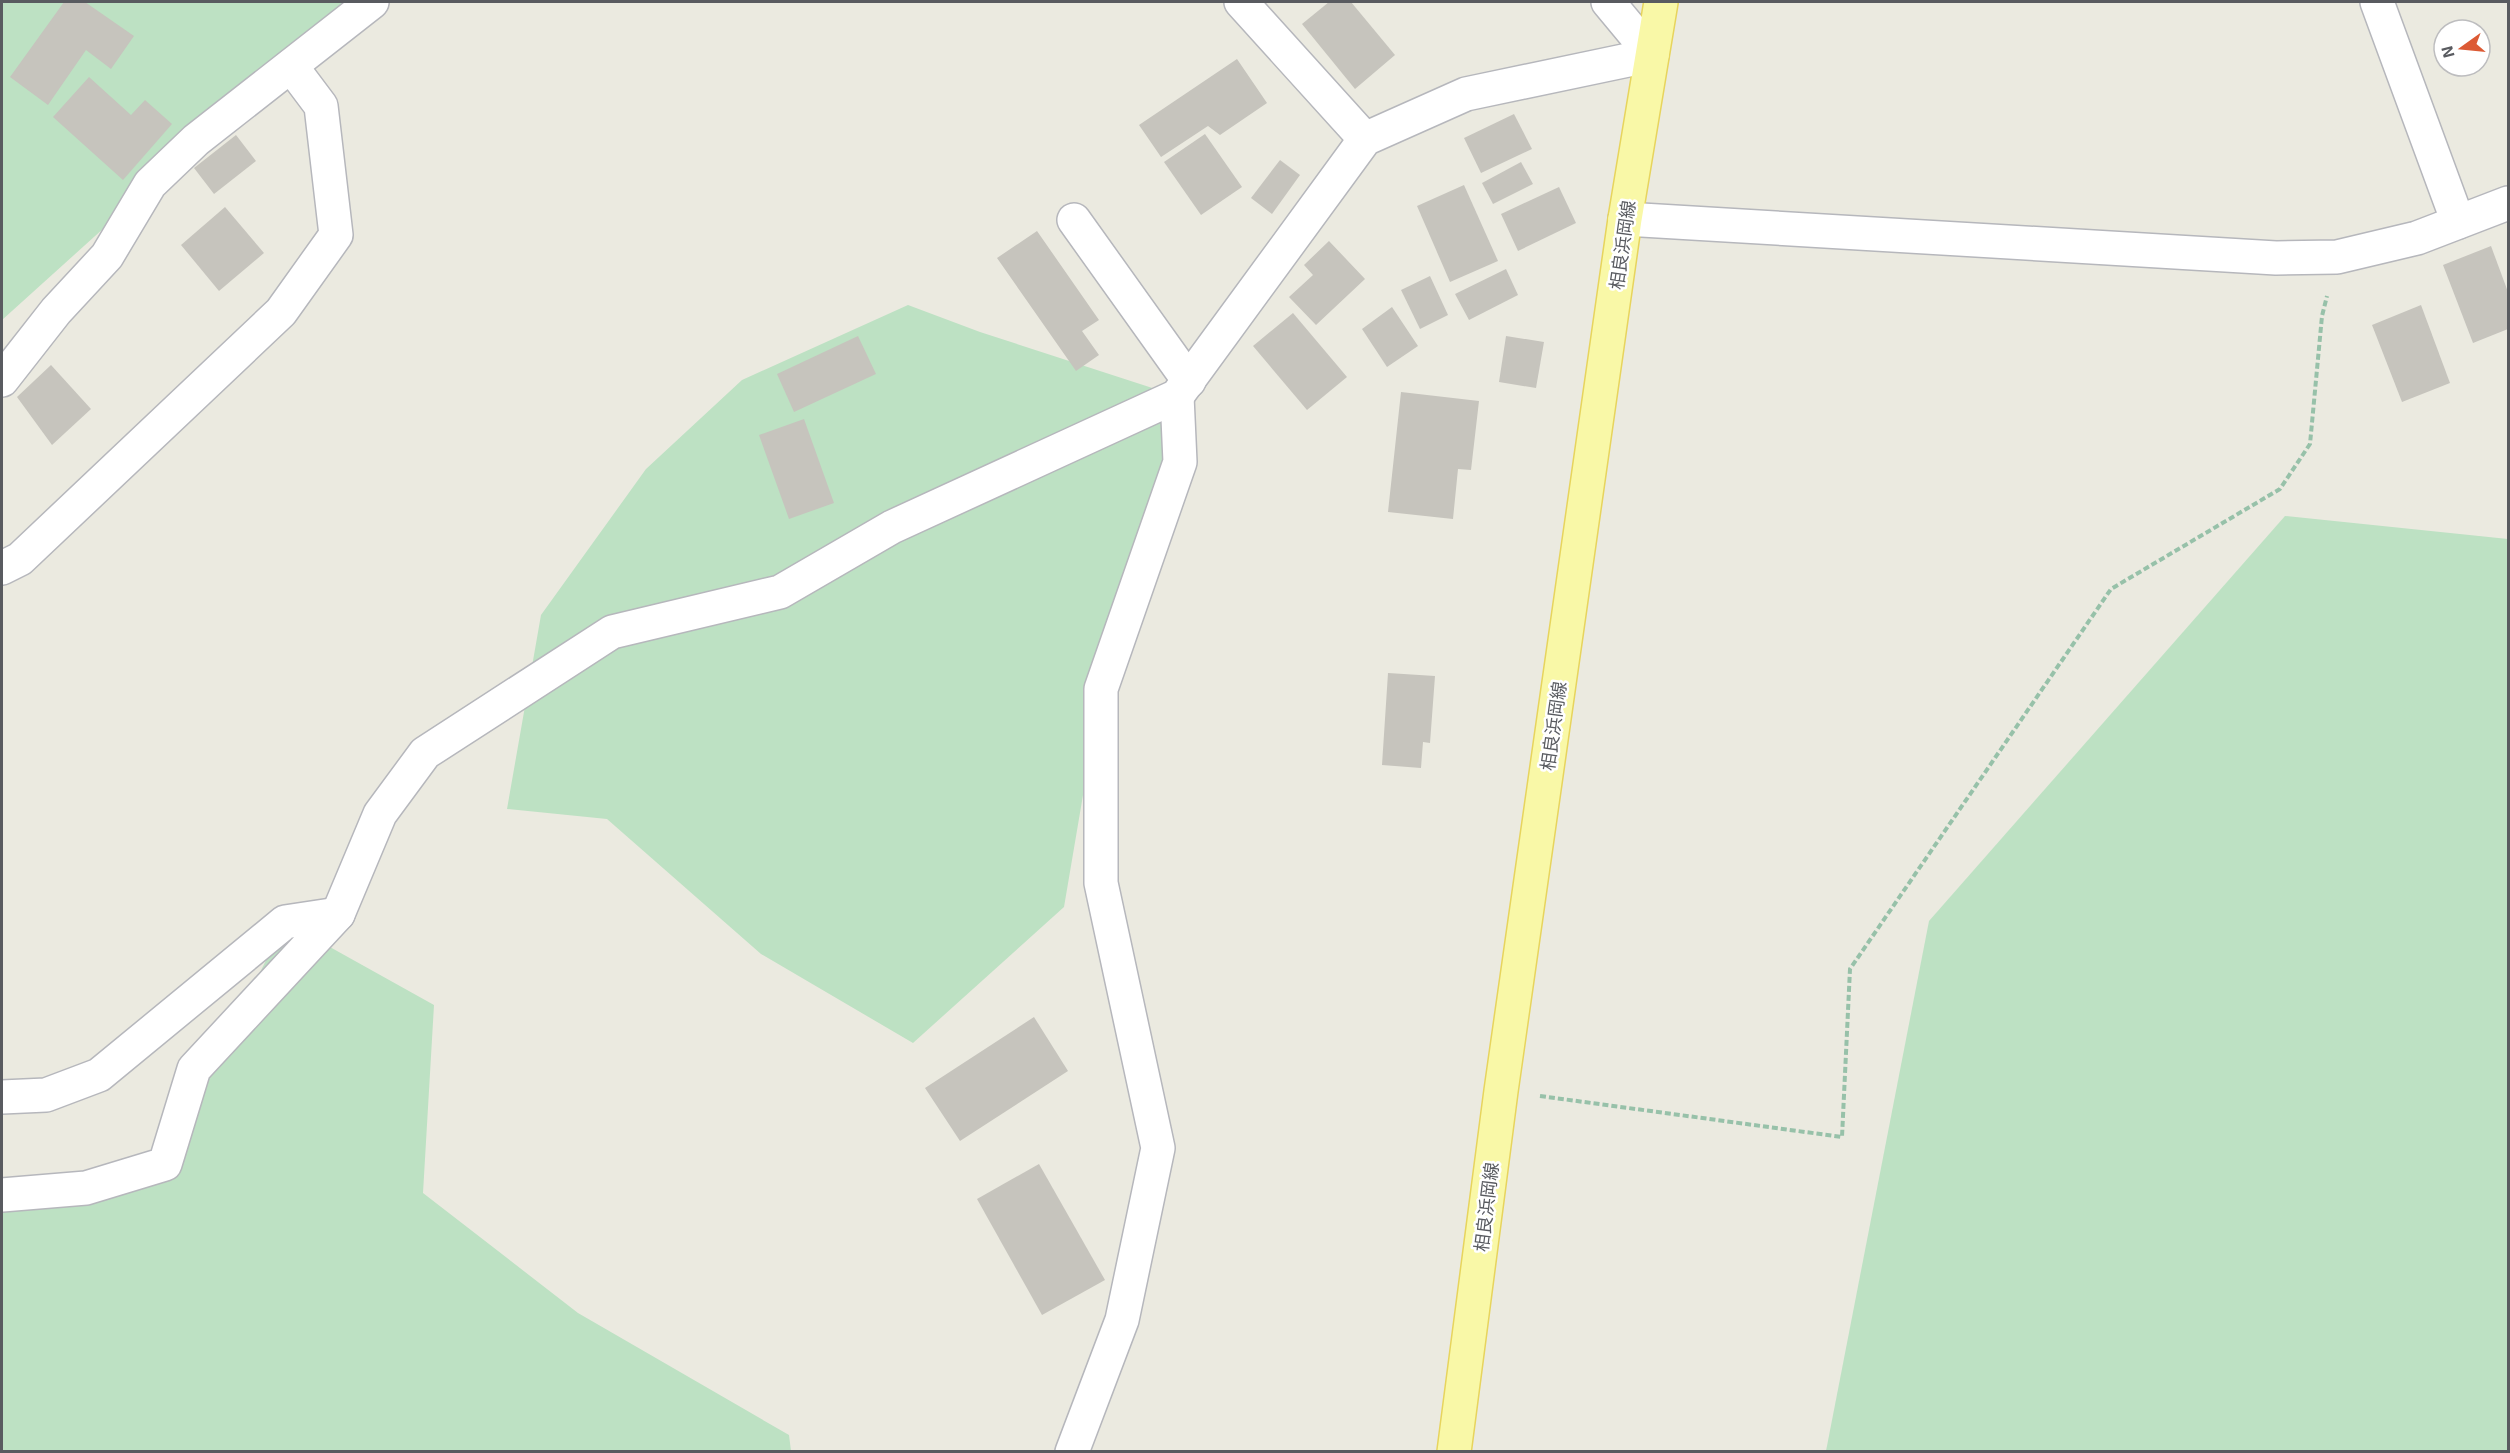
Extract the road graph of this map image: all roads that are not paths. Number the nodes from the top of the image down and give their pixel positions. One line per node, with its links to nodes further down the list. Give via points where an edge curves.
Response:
1 (372, 2): 7 (street)
2 (1240, 2): 8 (street)
3 (1608, 2): 6 (street)
4 (1660, 2): 6 (main road, 相良浜岡線)
5 (2377, 2): 12 (street)
6 (1652, 55): 8 (street, via 1466,94); 10 (main road, 相良浜岡線)
7 (291, 66): 13 (street, via 196,140 150,184 107,256); 15 (street, via 321,106 336,235 281,312 20,559)
8 (1365, 139): 14 (street)
9 (2508, 203): 12 (street)
10 (1625, 219): 12 (street, via 2276,258 2337,257 2417,238); 20 (main road, 相良浜岡線, via 1501,1091)
11 (1074, 220): 14 (street)
12 (2458, 222)
13 (2, 380)
14 (1183, 389): 16 (street, via 892,527 780,592 612,632 425,753 380,814); 19 (street, via 1180,462 1101,689 1101,883 1158,1148 1122,1320)
15 (2, 568)
16 (338, 914): 17 (street, via 285,922 99,1075 46,1095); 18 (street, via 194,1069 165,1164 86,1188)
17 (2, 1097)
18 (2, 1195)
19 (1072, 1452)
20 (1454, 1452)

